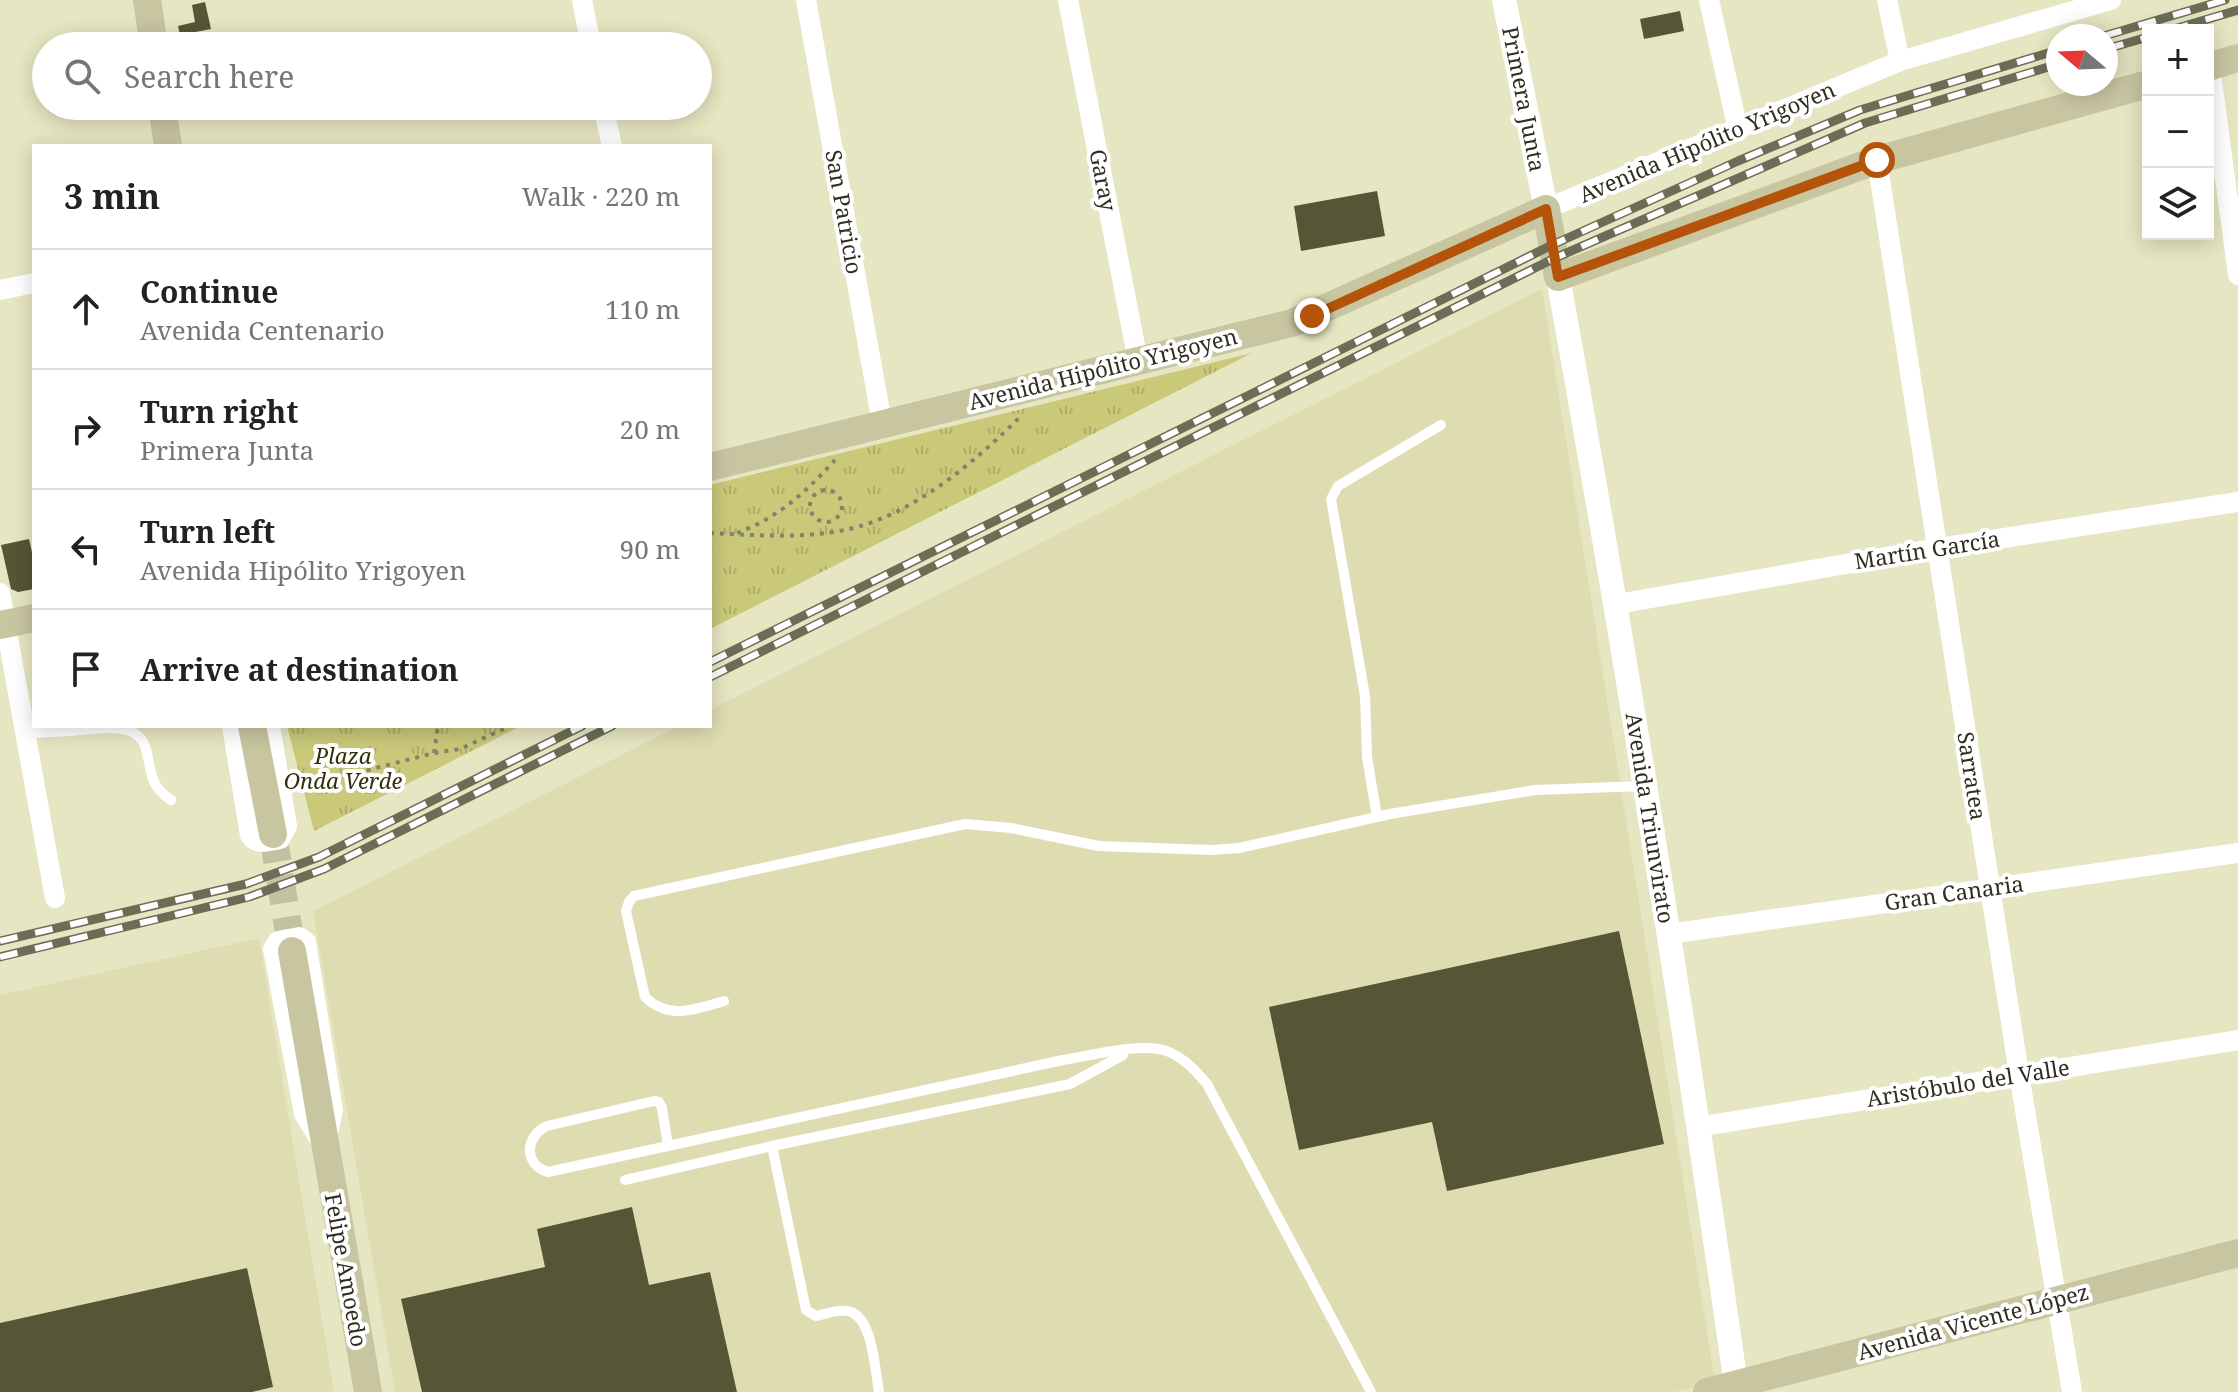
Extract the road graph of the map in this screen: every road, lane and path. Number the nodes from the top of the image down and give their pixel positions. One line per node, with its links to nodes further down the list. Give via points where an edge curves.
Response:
1 (147, 0): 9 (main road)
2 (582, 0): 10 (street)
3 (806, 0): 30 (street, San Patricio)
4 (1068, 0): 28 (street, Garay)
5 (1504, 0): 22 (street, Primera Junta)
6 (1709, 0): 18 (street)
7 (1887, 0): 12 (street)
8 (2111, 0): 12 (street, Avenida Hipólito Yrigoyen)
9 (152, 32)
10 (588, 32)
11 (2238, 58): 13 (main road)
12 (1900, 61): 18 (street, Avenida Hipólito Yrigoyen)
13 (2214, 65)
14 (2142, 86): 21 (main road)
15 (2213, 96): 24 (street)
16 (164, 120): 19 (main road)
17 (606, 120): 20 (street)
18 (1738, 130): 22 (street, Avenida Hipólito Yrigoyen)
19 (168, 144)
20 (612, 144)
21 (1877, 160): 25 (main road); 41 (street, Sarratea)
22 (1546, 209): 23 (main road, Primera Junta); 28 (main road, Avenida Hipólito Yrigoyen, via 1312,316)
23 (1552, 245): 25 (main road, Avenida Triunvirato)
24 (2238, 275)
25 (1558, 277): 43 (street, Avenida Triunvirato)
26 (32, 283): 27 (street)
27 (0, 290)
28 (1138, 361): 29 (main road, Avenida Hipólito Yrigoyen)
29 (1052, 383): 30 (main road, Avenida Hipólito Yrigoyen); 38 (path, via 951,478 872,522)
30 (882, 423): 32 (main road, Avenida Hipólito Yrigoyen)
31 (1441, 425): 56 (lane, via 1338,486 1331,499 1365,696 1367,757)
32 (850, 431): 33 (main road, Avenida Hipólito Yrigoyen); 34 (path, via 836,459)
33 (712, 466)
34 (814, 483): 35 (path); 40 (path, via 787,508)
35 (819, 491): 37 (path, via 810,510 815,519); 37 (path, via 830,491 841,501 841,512)
36 (2238, 502): 41 (street, Martín García)
37 (830, 522): 38 (path)
38 (831, 531): 40 (path)
39 (712, 533): 40 (path)
40 (735, 534)
41 (1938, 548): 43 (street, Martín García); 59 (street, Sarratea)
42 (0, 593): 45 (street)
43 (1617, 604): 53 (street, Avenida Triunvirato)
44 (32, 618): 45 (main road)
45 (3, 625): 51 (street)
46 (232, 728): 54 (street, via 252,839 261,842 284,835)
47 (252, 728): 57 (main road)
48 (270, 728): 54 (street)
49 (438, 728): 52 (path)
50 (506, 728): 52 (path, via 481,742)
51 (26, 734): 55 (lane, via 106,728 135,734 144,743 153,783); 60 (street)
52 (434, 753): 54 (path)
53 (1643, 786): 56 (lane, via 1535,790); 61 (street, Avenida Triunvirato)
54 (282, 793)
55 (171, 800)
56 (1377, 817): 63 (lane, via 1239,848 1189,851 1099,846 965,824 634,896 626,911 645,997 676,1013)
57 (273, 834)
58 (2238, 853): 59 (street, Gran Canaria)
59 (1989, 887): 61 (street, Gran Canaria); 66 (street, Sarratea)
60 (55, 898)
61 (1669, 934): 67 (street, Avenida Triunvirato)
62 (292, 951): 70 (main road, Felipe Amoedo)
63 (724, 1001)
64 (2238, 1040): 66 (street, Aristóbulo del Valle)
65 (1132, 1050): 68 (lane, via 1063,1060); 69 (lane, via 1070,1084); 77 (lane, via 1168,1051 1207,1084)
66 (2019, 1074): 67 (street, Aristóbulo del Valle); 73 (street, Sarratea)
67 (1697, 1127): 74 (street, Avenida Triunvirato)
68 (668, 1146): 68 (lane, via 662,1108 654,1101 547,1126 529,1144 535,1165 548,1172)
69 (772, 1146): 71 (lane); 76 (lane, via 806,1310 816,1316 851,1311 861,1317)
70 (325, 1148): 70 (street, Felipe Amoedo, via 333,1110 306,942 299,937 278,941 273,949 304,1114); 75 (main road, Felipe Amoedo)
71 (625, 1180)
72 (2238, 1253): 73 (main road, Avenida Vicente López)
73 (2057, 1300): 74 (main road, Avenida Vicente López); 79 (street, Sarratea)
74 (1736, 1388): 78 (main road, Avenida Vicente López)
75 (368, 1392)
76 (879, 1392)
77 (1371, 1392)
78 (1707, 1392)
79 (2072, 1392)

